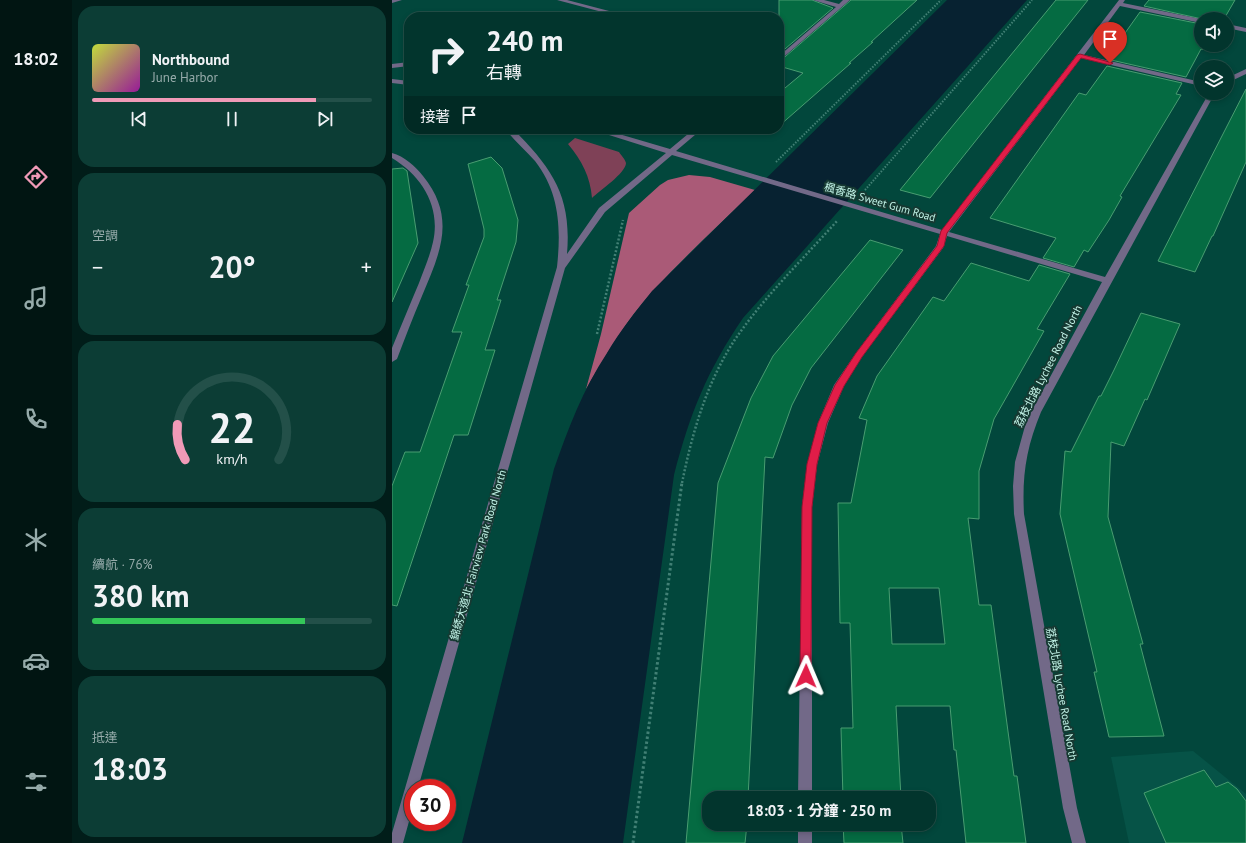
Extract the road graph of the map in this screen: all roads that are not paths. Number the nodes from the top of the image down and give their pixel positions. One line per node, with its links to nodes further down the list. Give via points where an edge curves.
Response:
1 (399, 0): 5 (street)
2 (560, 0): 8 (street)
3 (816, 0): 7 (street)
4 (847, 0): 7 (street)
5 (392, 1)
6 (1120, 2): 9 (street); 13 (street)
7 (841, 6): 12 (street)
8 (609, 12)
9 (1194, 19)
10 (1234, 27): 11 (street)
11 (1246, 30)
12 (784, 53)
13 (1080, 56): 20 (street); 27 (street)
14 (404, 65): 15 (street)
15 (392, 66)
16 (1246, 71): 17 (street)
17 (1234, 77)
18 (392, 81): 19 (street)
19 (404, 82)
20 (1194, 82)
21 (1208, 100): 29 (street, 荔枝北路 Lychee Road North)
22 (514, 134): 28 (street, via 532,152 554,185 564,223)
23 (611, 134): 25 (street, 楓香路 Sweet Gum Road)
24 (692, 134): 25 (street)
25 (671, 152): 27 (street, 楓香路 Sweet Gum Road); 28 (street, via 602,210)
26 (392, 155): 30 (street, via 402,160 422,178 435,201 439,228 433,257)
27 (944, 232): 29 (street, 楓香路 Sweet Gum Road); 31 (street, via 940,246 839,385 823,423 812,464 807,507)
28 (561, 267): 33 (street, 錦綉大道北 Fairview Park Road North)
29 (1107, 281): 35 (street, 荔枝北路 Lychee Road North, via 1026,434 1019,459 1017,486 1019,514 1067,793)
30 (392, 359)
31 (805, 791)
32 (805, 831): 34 (street)
33 (396, 843)
34 (805, 843)
35 (1079, 843)

